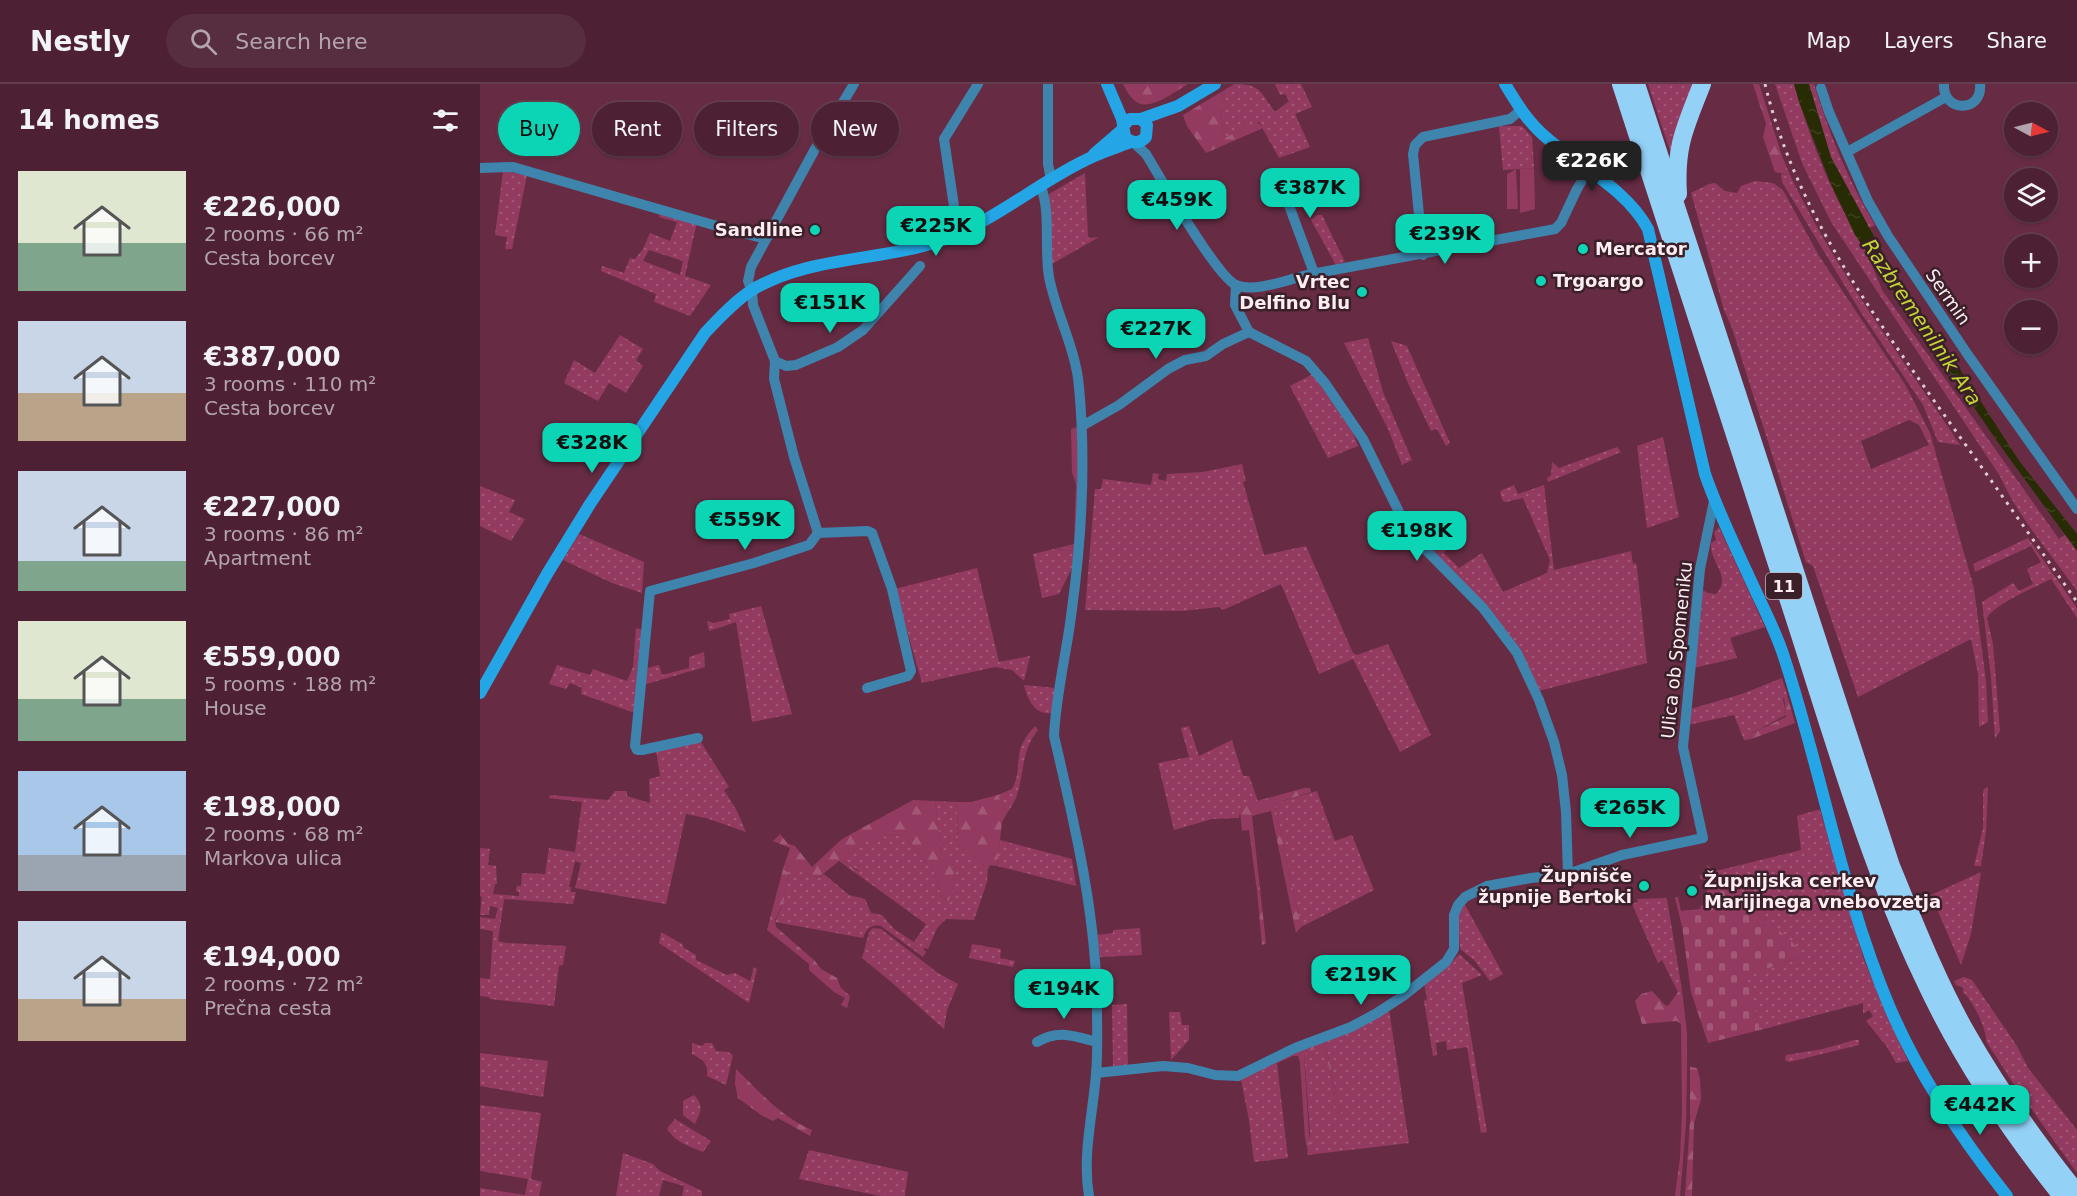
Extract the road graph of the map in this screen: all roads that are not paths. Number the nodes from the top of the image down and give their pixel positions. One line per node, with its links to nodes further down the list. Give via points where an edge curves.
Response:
1 (854, 84): 26 (street)
2 (978, 84): 25 (street, via 944,139)
3 (1048, 84): 23 (street)
4 (1107, 84): 16 (street)
5 (1215, 84): 14 (street)
6 (1505, 84): 15 (street)
7 (1621, 84): 48 (highway, 11, via 1842,764 1896,917 1968,1063 2037,1166)
8 (1636, 84): 24 (highway, 11)
9 (1702, 84): 24 (highway, via 1678,150)
10 (1944, 84): 13 (street)
11 (1980, 84): 13 (street, via 1977,98 1968,105 1954,104)
12 (1821, 88): 18 (street, Sermin)
13 (1946, 97): 18 (street)
14 (1178, 105): 16 (street); 17 (street)
15 (1521, 110): 21 (street, via 1546,138); 27 (street, via 1510,119 1423,137 1415,145)
16 (1131, 123): 17 (street, via 1125,137); 17 (street, via 1147,125); 19 (street)
17 (1139, 139): 19 (street); 30 (street, via 1205,249)
18 (1847, 152): 36 (street, Sermin, via 1868,201 1908,268)
19 (1091, 157): 23 (street)
20 (480, 168): 26 (street, via 513,167 758,237)
21 (1588, 171): 27 (street, via 1562,223 1555,228); 35 (street, via 1635,208 1648,229 1695,436)
22 (1277, 173): 29 (street)
23 (1046, 183): 25 (street); 34 (street, via 1049,279 1077,374)
24 (1680, 220): 45 (highway, 11, via 1891,866 1965,1031 2032,1136)
25 (958, 232): 31 (street, via 890,253 814,266 776,278)
26 (768, 236): 31 (street, via 751,267 747,281)
27 (1423, 255): 29 (street)
28 (920, 266): 33 (street, via 863,330 838,347 796,364 786,366)
29 (1314, 273): 30 (street, via 1256,287)
30 (1236, 285): 32 (street, via 1235,305)
31 (752, 291): 33 (street, via 753,305); 38 (street, via 723,314 701,339 590,504)
32 (1249, 333): 34 (street, via 1206,356 1185,360 1168,369); 41 (street, via 1306,361 1325,383 1363,439 1399,512 1421,545 1483,608 1517,653 1539,700 1562,775)
33 (775, 361): 37 (street, via 774,379)
34 (1082, 426): 43 (street, via 1082,507 1054,736 1081,852 1092,931)
35 (1714, 501): 41 (street, Ulica ob Spomeniku, via 1700,569 1683,747 1702,838 1622,855); 47 (street, via 1783,651 1854,907 1890,1008 1961,1137)
36 (2077, 509)
37 (818, 533): 39 (street, via 872,532 885,568 910,671 908,676); 40 (street, via 809,545 650,591 635,746 642,750)
38 (481, 686)
39 (867, 688)
40 (698, 738)
41 (1568, 874): 44 (street, via 1487,886 1465,897 1454,915 1454,949 1446,962 1403,996 1351,1027 1294,1048 1238,1076 1163,1066)
42 (1037, 1042): 43 (street, via 1049,1034)
43 (1097, 1042): 44 (street)
44 (1096, 1073): 46 (street, via 1089,1121)
45 (2077, 1193)
46 (1089, 1196)
47 (2007, 1196)
48 (2062, 1196)

